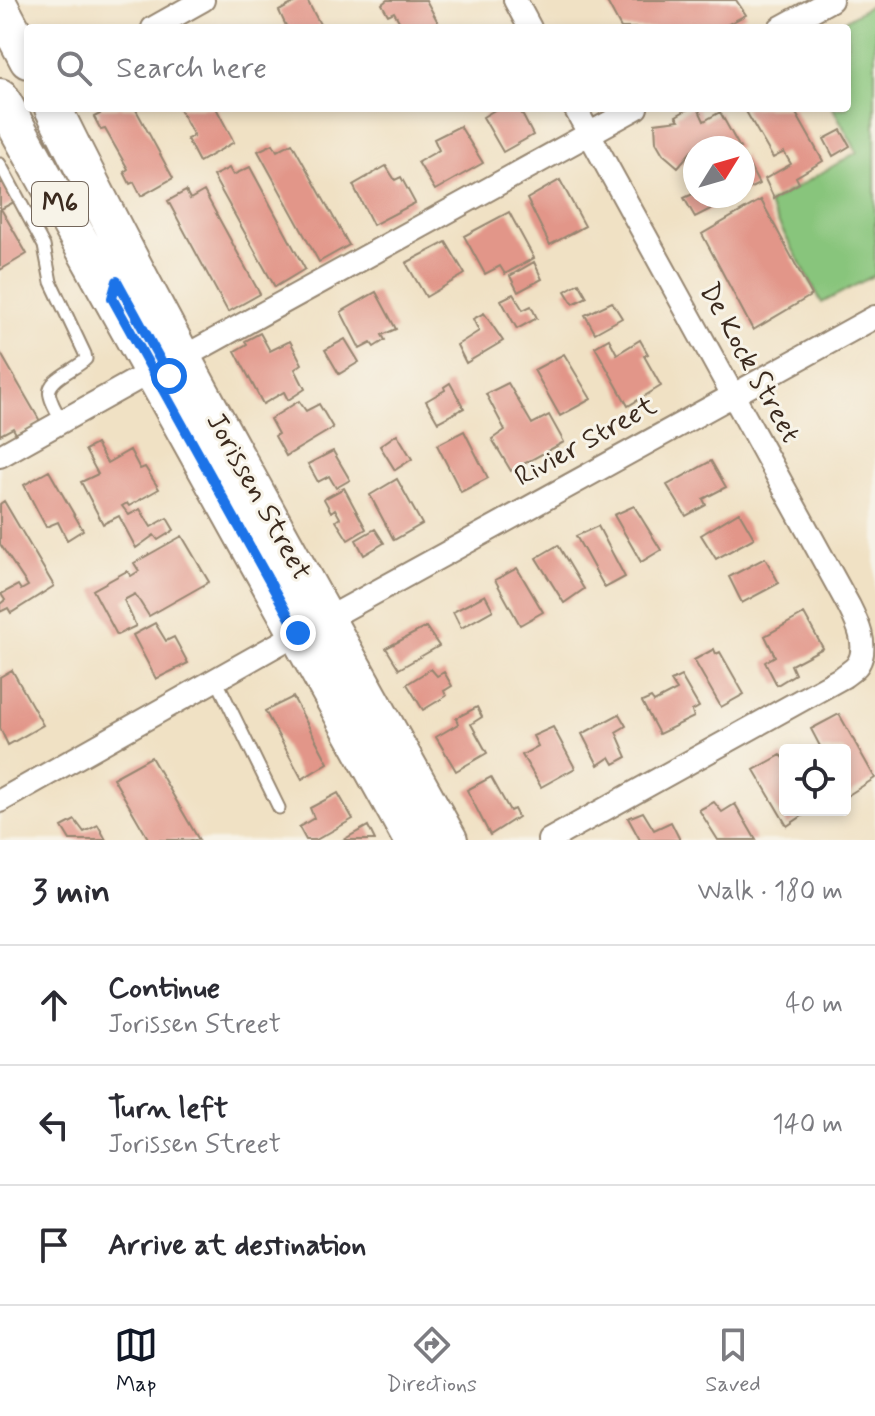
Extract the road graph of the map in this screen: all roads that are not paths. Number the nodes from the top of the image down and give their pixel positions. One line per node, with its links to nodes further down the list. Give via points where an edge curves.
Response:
1 (203, 0): 6 (street)
2 (515, 0): 7 (street)
3 (831, 0): 8 (street)
4 (0, 7): 10 (main road, Jorissen Street / M6)
5 (0, 20): 10 (lane, Jorissen Street)
6 (160, 24)
7 (528, 24)
8 (787, 24)
9 (0, 43): 10 (main road)
10 (21, 96)
11 (26, 112): 19 (main road, Jorissen Street / M6)
12 (30, 112): 20 (main road, via 115,272)
13 (30, 112): 33 (lane, Jorissen Street)
14 (31, 112): 22 (main road, Jorissen Street / M6, via 134,270)
15 (577, 112): 17 (street, De Kock Street)
16 (629, 112): 17 (street)
17 (589, 134): 22 (street); 23 (street, De Kock Street)
18 (0, 164): 19 (lane)
19 (66, 238): 20 (main road, Jorissen Street / M6); 24 (lane, via 51,282 86,359 49,387)
20 (112, 298): 22 (main road, Jorissen Street / M6)
21 (875, 317): 23 (street, Rivier Street)
22 (167, 364): 24 (street); 26 (main road, Jorissen Street / M6, via 217,426)
23 (733, 396): 26 (street, Rivier Street); 35 (street, De Kock Street, via 849,606 862,637 857,666)
24 (62, 421): 25 (street)
25 (0, 456)
26 (312, 626): 27 (street, Rivier Street); 31 (main road, Jorissen Street / M6); 34 (main road, Jorissen Street / M6)
27 (216, 679): 29 (street, Rivier Street); 30 (lane)
28 (338, 682): 32 (lane)
29 (0, 801)
30 (279, 808)
31 (412, 840)
32 (425, 840)
33 (437, 840)
34 (449, 840)
35 (549, 840)

